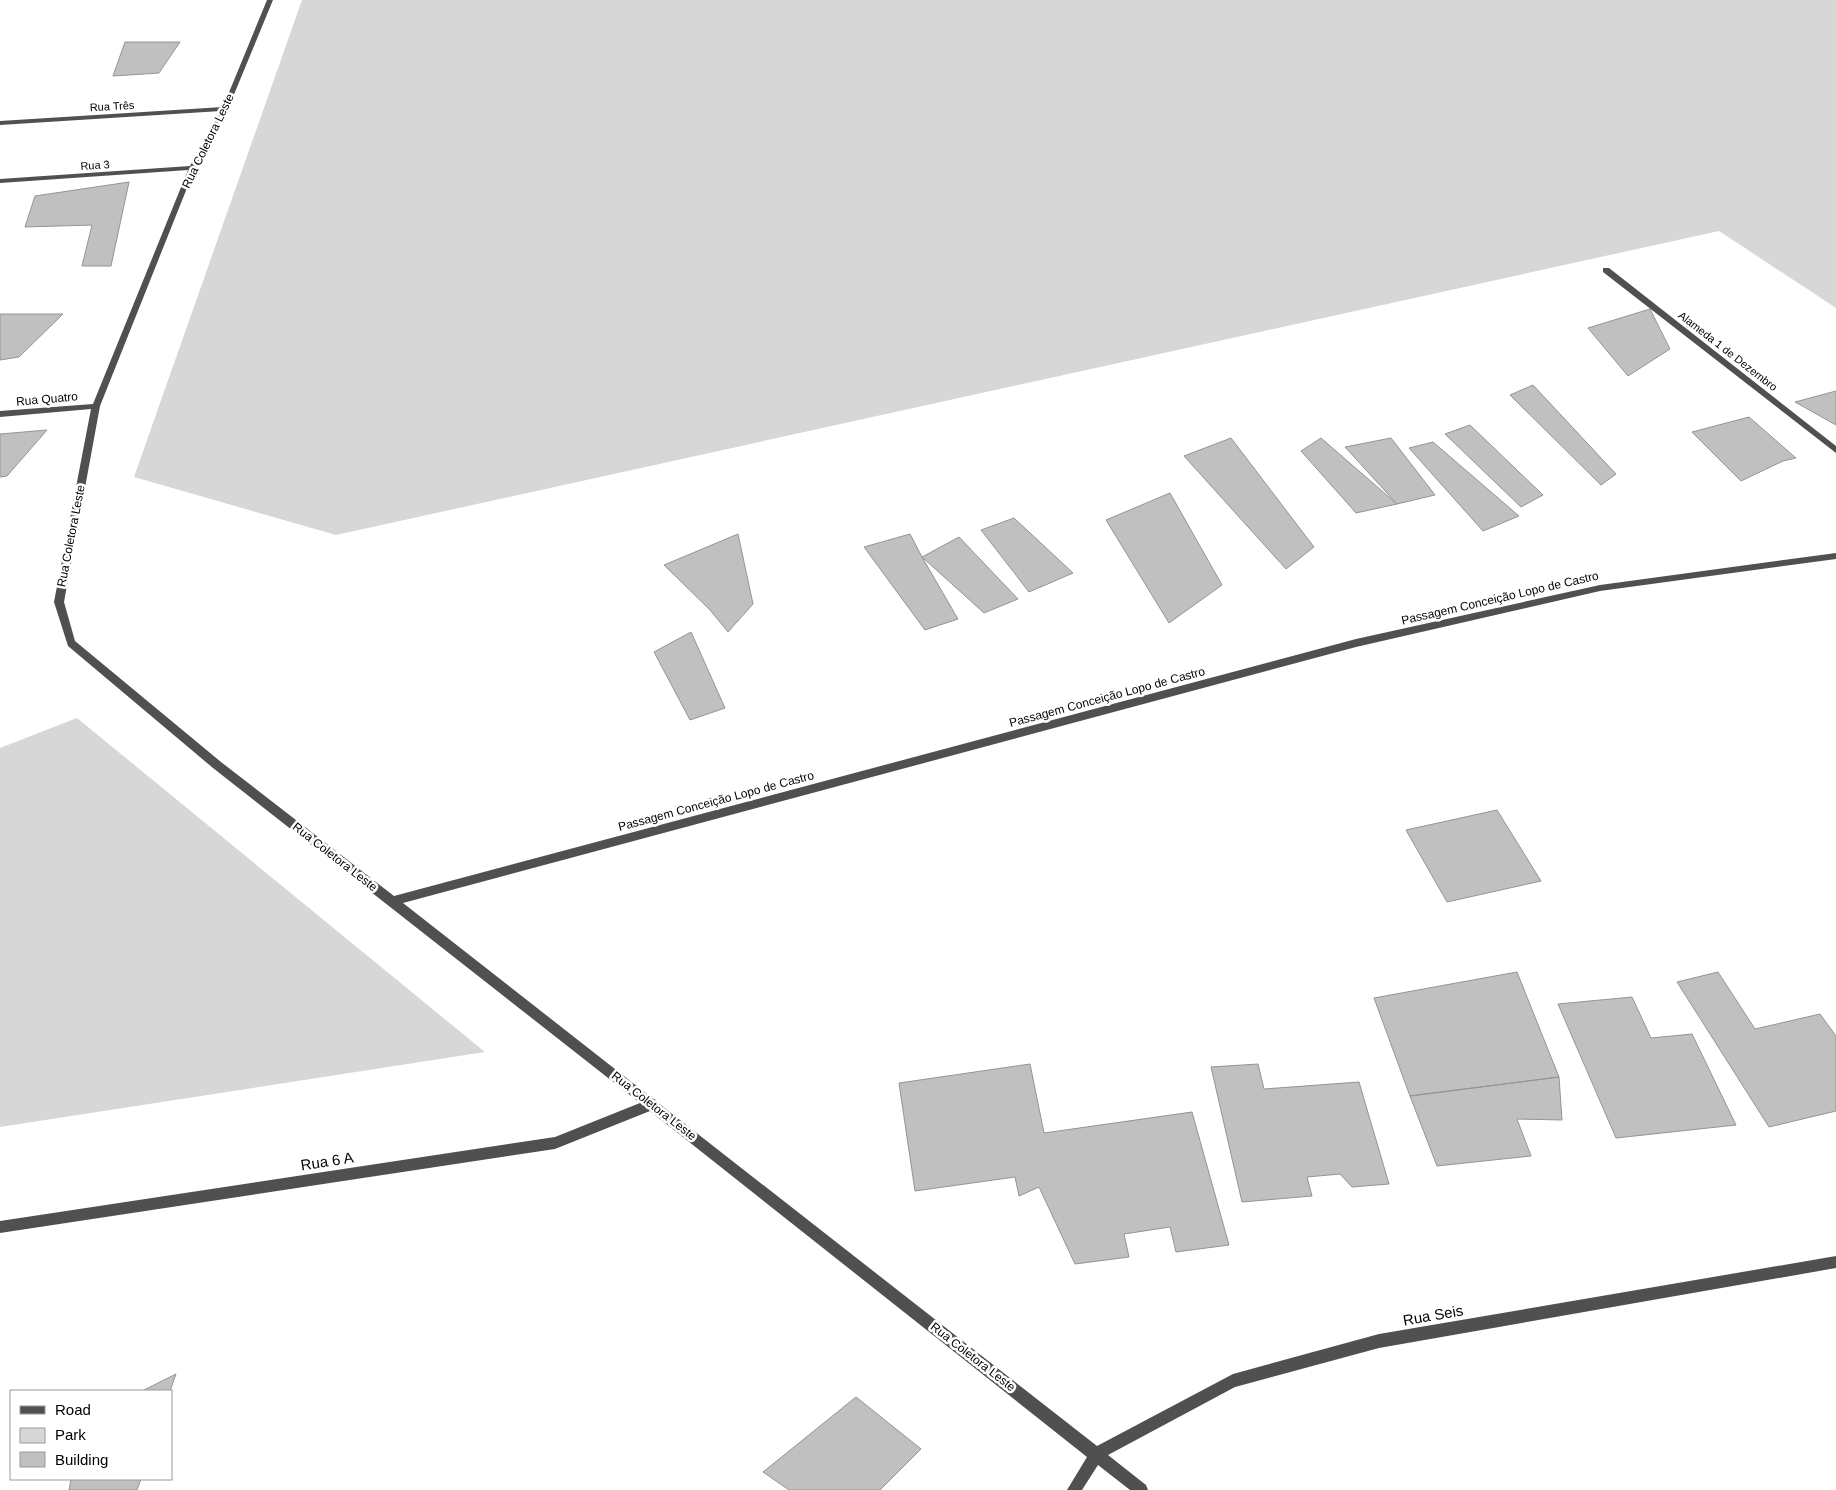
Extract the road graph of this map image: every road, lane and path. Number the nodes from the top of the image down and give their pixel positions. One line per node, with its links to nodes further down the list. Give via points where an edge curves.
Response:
1 (270, 0): 2 (street, Rua Coletora Leste)
2 (225, 109): 3 (street, Rua Três); 4 (street, Rua Coletora Leste)
3 (0, 123)
4 (192, 168): 5 (street, Rua 3); 7 (street, Rua Coletora Leste)
5 (0, 181)
6 (1606, 270): 9 (street, Alameda 1 de Dezembro)
7 (96, 406): 8 (street, Rua Quatro); 11 (street, Rua Coletora Leste, via 58,602 71,643 217,765)
8 (0, 414)
9 (1836, 450)
10 (1836, 556): 11 (street, Passagem Conceição Lopo de Castro, via 1600,588 1356,643)
11 (392, 900): 12 (street, Rua Coletora Leste)
12 (652, 1104): 13 (street, Rua 6 A, via 555,1142); 15 (street, Rua Coletora Leste)
13 (0, 1227)
14 (1836, 1262): 15 (street, Rua Seis, via 1379,1341 1233,1381)
15 (1096, 1454): 16 (street); 17 (street, Rua Coletora Leste)
16 (1074, 1490)
17 (1141, 1490)

